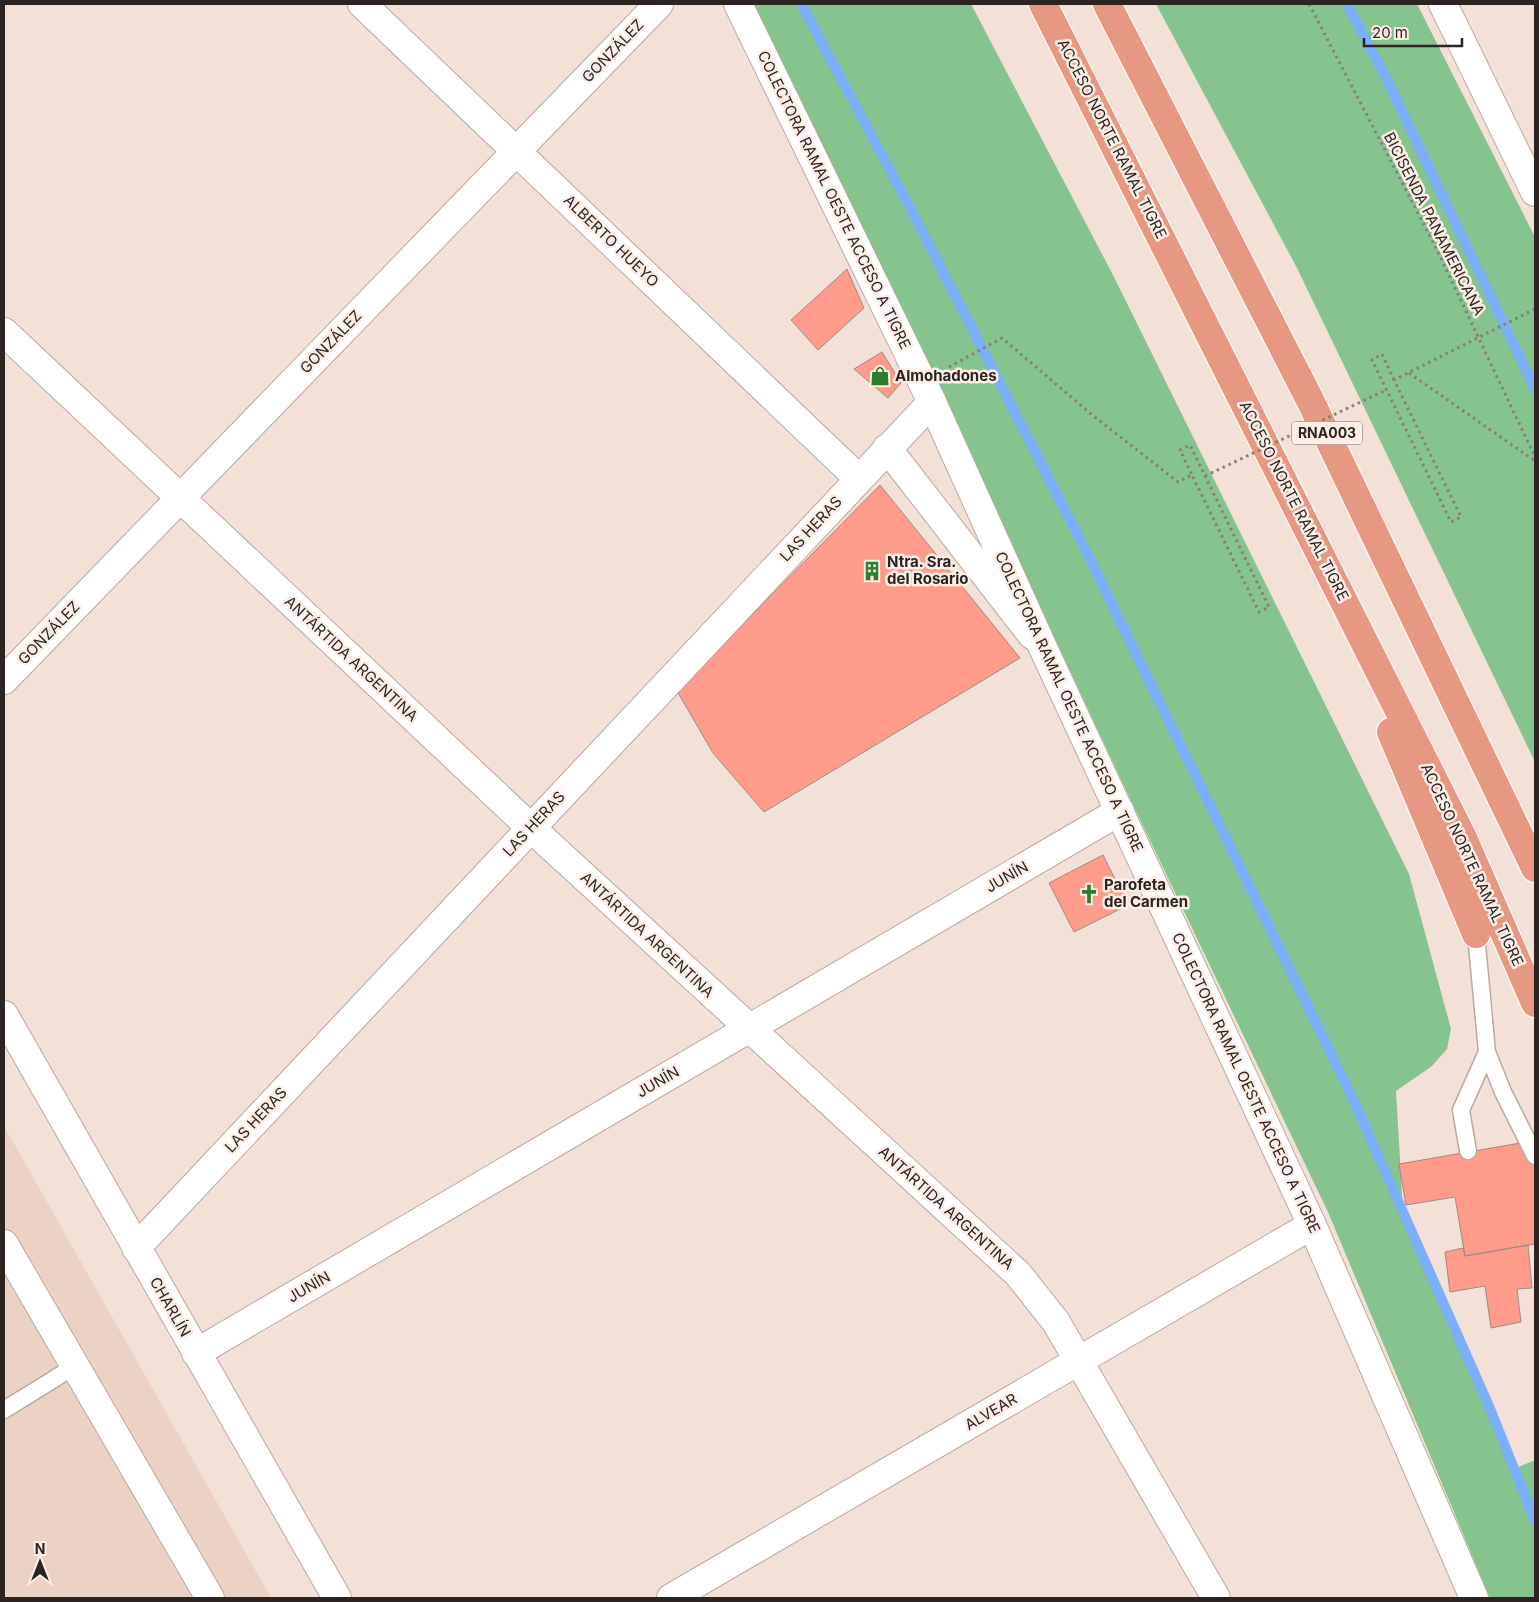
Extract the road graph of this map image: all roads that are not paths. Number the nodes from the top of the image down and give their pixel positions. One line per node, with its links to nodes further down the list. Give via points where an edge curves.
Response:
1 (362, 4): 7 (street, ALBERTO HUEYO)
2 (659, 4): 7 (street, GONZÁLEZ)
3 (738, 4): 10 (street, COLECTORA RAMAL OESTE ACCESO A TIGRE)
4 (1043, 4): 12 (highway, ACCESO NORTE RAMAL TIGRE)
5 (1107, 4): 18 (highway, RNA003, via 1310,400)
6 (1443, 4): 8 (street)
7 (517, 150): 13 (street, ALBERTO HUEYO); 14 (street, GONZÁLEZ)
8 (1535, 192)
9 (4, 332): 14 (street, ANTÁRTIDA ARGENTINA)
10 (932, 402): 11 (street, LAS HERAS); 15 (street, COLECTORA RAMAL OESTE ACCESO A TIGRE)
11 (887, 448): 13 (street, LAS HERAS); 15 (street)
12 (1280, 474): 22 (highway); 23 (highway, ACCESO NORTE RAMAL TIGRE, via 1463,838)
13 (859, 479): 19 (street, LAS HERAS)
14 (180, 498): 16 (street, GONZÁLEZ); 19 (street, ANTÁRTIDA ARGENTINA)
15 (1044, 650): 17 (street, COLECTORA RAMAL OESTE ACCESO A TIGRE)
16 (4, 680)
17 (1120, 811): 25 (street, JUNÍN); 29 (street, COLECTORA RAMAL OESTE ACCESO A TIGRE)
18 (1516, 826): 20 (highway); 21 (highway, RNA003)
19 (530, 828): 25 (street, ANTÁRTIDA ARGENTINA); 31 (street, LAS HERAS)
20 (1535, 854)
21 (1535, 868)
22 (1476, 934): 26 (lane)
23 (1535, 1003)
24 (4, 1015): 31 (street, CHARLÍN)
25 (749, 1028): 32 (street, JUNÍN); 33 (street, ANTÁRTIDA ARGENTINA, via 1018,1274 1056,1322)
26 (1487, 1052): 27 (lane, via 1460,1110); 28 (lane)
27 (1468, 1150)
28 (1535, 1156)
29 (1312, 1225): 33 (street, ALVEAR); 40 (street, COLECTORA RAMAL OESTE ACCESO A TIGRE)
30 (4, 1244): 34 (street)
31 (136, 1248): 32 (street, CHARLÍN)
32 (196, 1353): 37 (street, CHARLÍN)
33 (1079, 1361): 38 (street, ALVEAR); 39 (street, ANTÁRTIDA ARGENTINA)
34 (75, 1366): 35 (lane); 36 (street)
35 (4, 1410)
36 (210, 1598)
37 (337, 1598)
38 (671, 1598)
39 (1216, 1598)
40 (1474, 1598)

